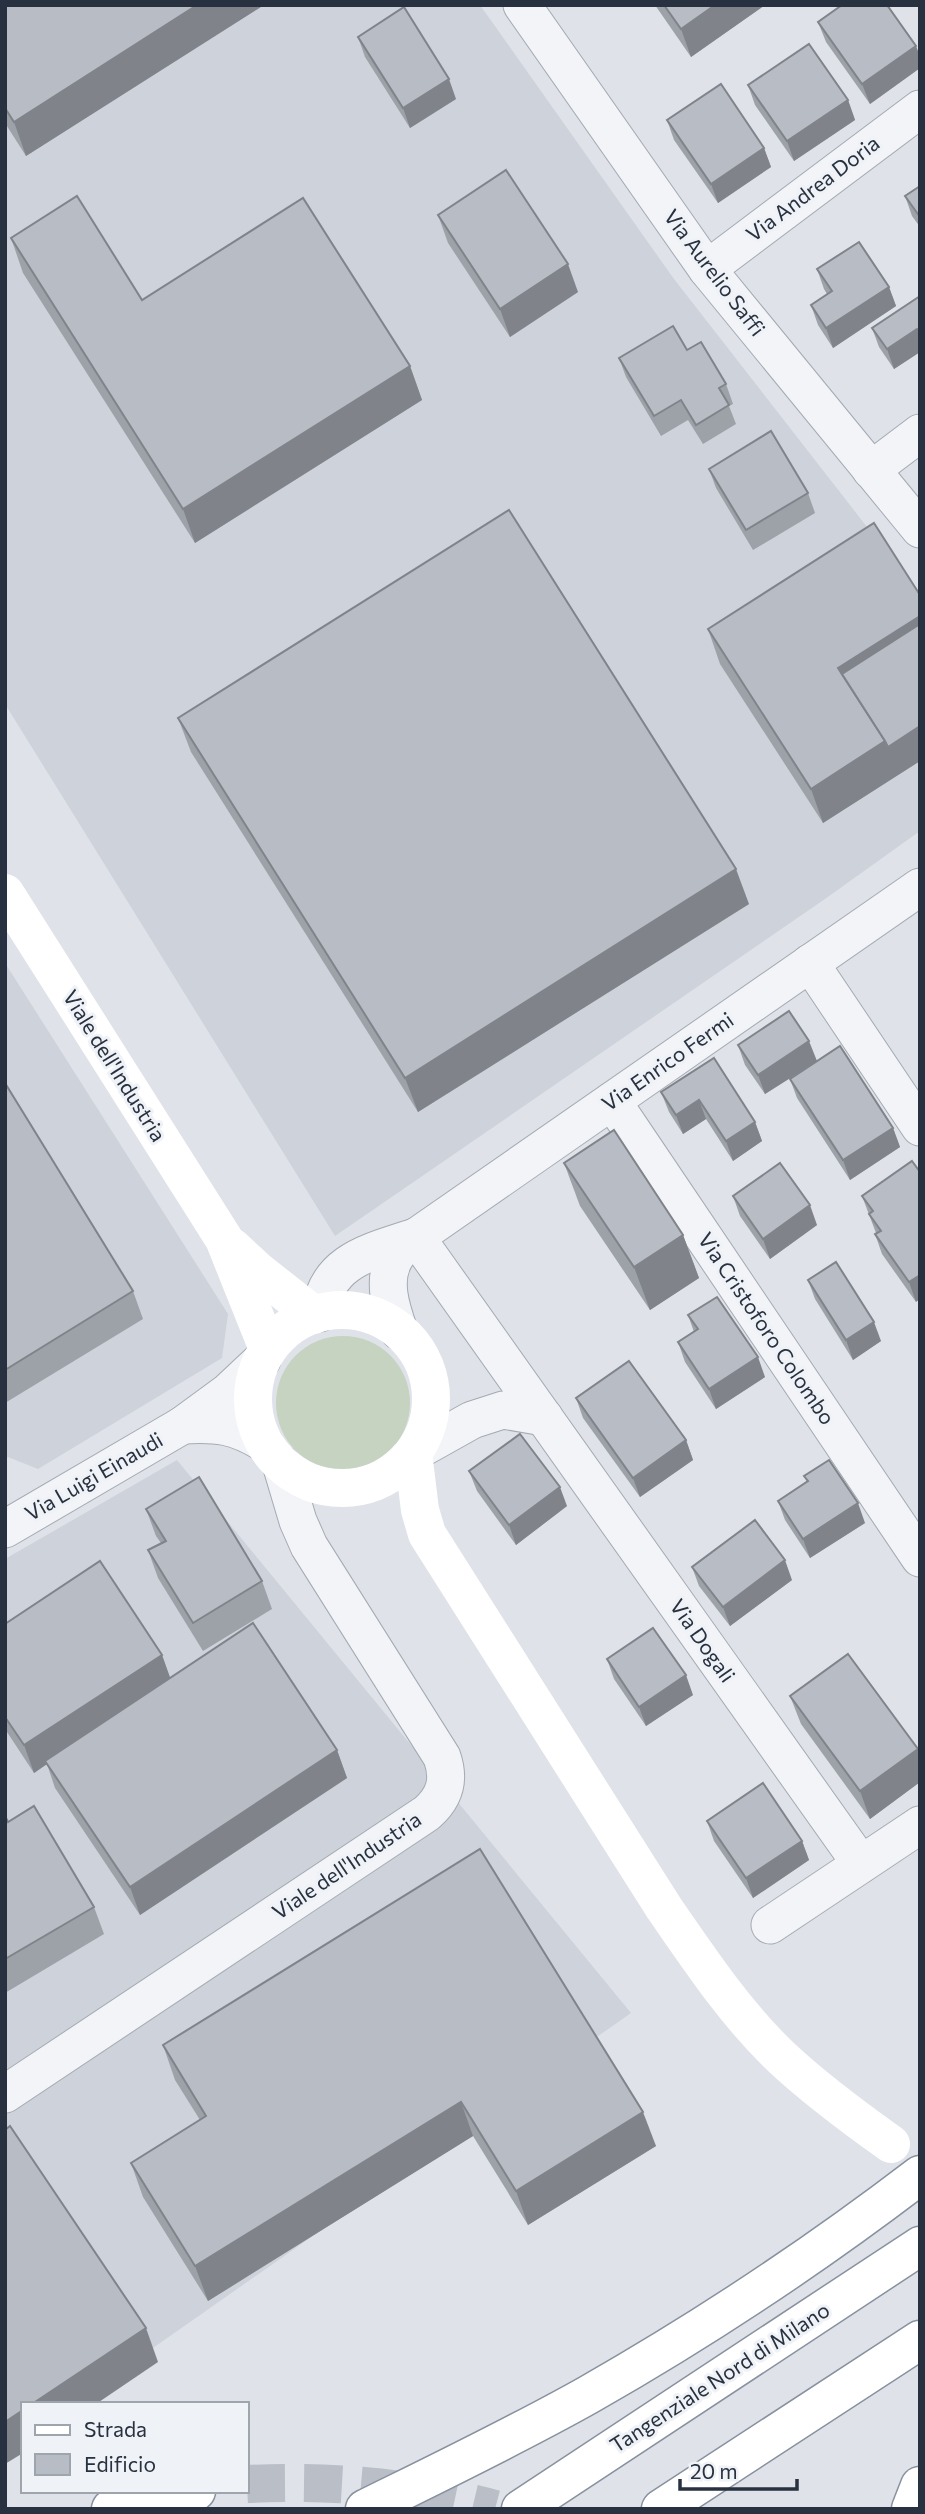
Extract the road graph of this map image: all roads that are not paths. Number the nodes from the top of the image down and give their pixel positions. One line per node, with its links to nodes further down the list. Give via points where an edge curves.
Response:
1 (522, 5): 3 (street, Via Aurelio Saffi)
2 (920, 109): 3 (street, Via Andrea Doria)
3 (707, 269): 5 (street, Via Aurelio Saffi)
4 (920, 433): 5 (street)
5 (871, 470): 6 (street, Via Aurelio Saffi)
6 (920, 529)
7 (920, 887): 9 (street, Via Enrico Fermi)
8 (5, 893): 13 (main road, Viale dell'Industria)
9 (810, 963): 10 (street, Via Enrico Fermi); 11 (street)
10 (612, 1101): 12 (street, Via Enrico Fermi); 24 (street, Via Cristoforo Colombo)
11 (920, 1127)
12 (416, 1237): 14 (street, Via Enrico Fermi, via 338,1270 327,1283); 15 (street, Via Enrico Fermi, via 396,1255 388,1274 392,1311); 17 (street, Via Dogali)
13 (224, 1238): 14 (main road, Viale dell'Industria, via 258,1271); 16 (main road, Viale dell'Industria)
14 (317, 1314): 15 (main road, via 359,1312); 16 (main road, via 289,1328)
15 (400, 1331): 19 (main road, via 419,1354 430,1387 427,1428)
16 (265, 1355): 18 (street, Via Luigi Einaudi, via 228,1392); 20 (main road, via 253,1407 259,1432)
17 (544, 1417): 19 (street, via 495,1412); 26 (street, Via Dogali)
18 (183, 1424): 20 (street, Via Luigi Einaudi, via 235,1427); 22 (street, Via Luigi Einaudi)
19 (413, 1453): 21 (main road, via 388,1475); 23 (main road)
20 (273, 1454): 21 (main road, via 297,1476); 28 (street, Viale dell'Industria, via 309,1546 442,1758 444,1792 427,1813)
21 (347, 1489): 23 (main road, via 376,1497)
22 (5, 1529)
23 (427, 1534): 29 (main road, via 702,1963 780,2056)
24 (920, 1558)
25 (920, 1825): 26 (street)
26 (861, 1864): 27 (street)
27 (770, 1925)
28 (5, 2094)
29 (891, 2144)
30 (920, 2175): 36 (main road, via 729,2310 588,2395)
31 (920, 2246): 37 (main road, Tangenziale Nord di Milano)
32 (920, 2340): 38 (main road)
33 (920, 2486): 39 (main road)
34 (187, 2493): 35 (main road)
35 (111, 2509)
36 (365, 2509)
37 (521, 2509)
38 (661, 2509)
39 (911, 2509)

